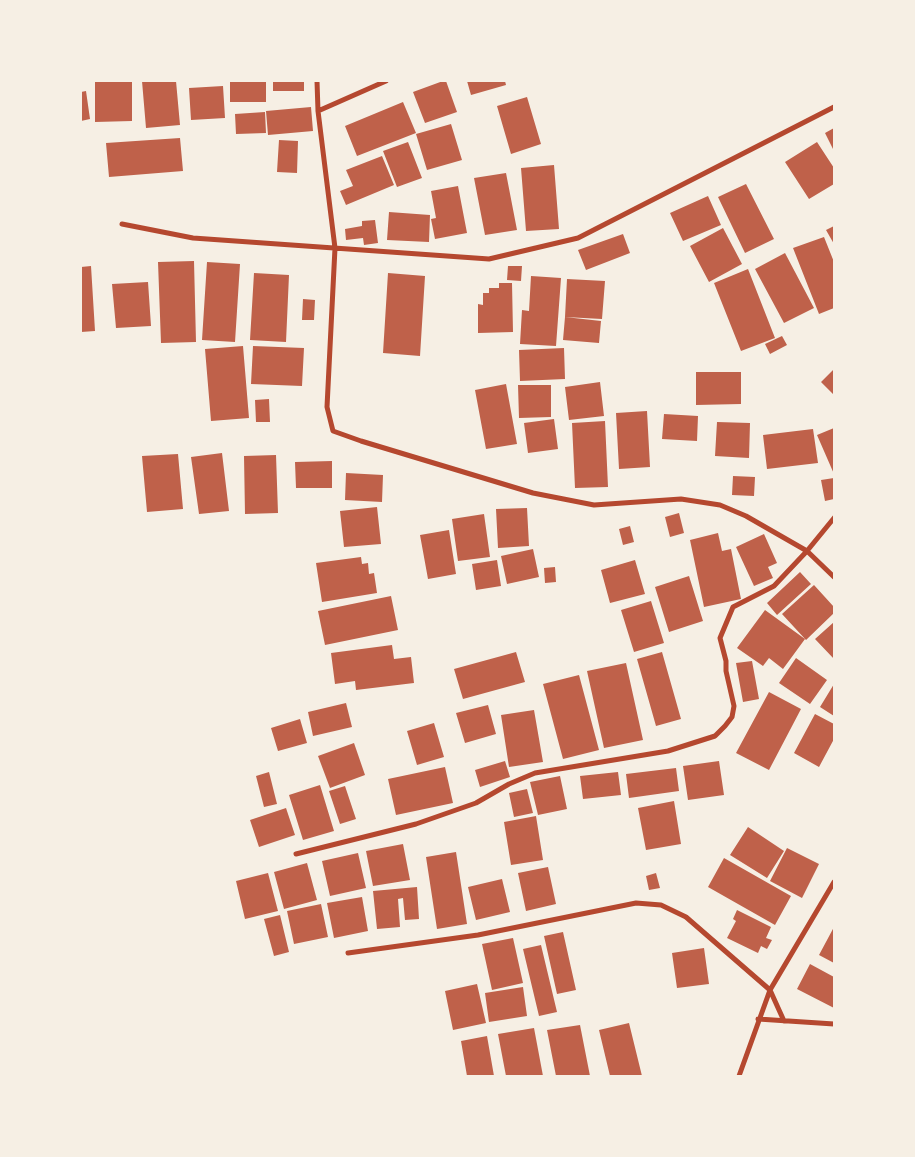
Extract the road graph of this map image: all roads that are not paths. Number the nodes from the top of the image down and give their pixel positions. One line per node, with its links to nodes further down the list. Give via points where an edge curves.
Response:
1 (316, 81): 4 (street)
2 (386, 81): 4 (street)
3 (834, 107): 6 (street, via 578,238 488,259)
4 (318, 111): 6 (street)
5 (122, 224): 6 (street, via 193,238)
6 (336, 248): 8 (street, via 327,407 333,431 542,495 594,505 681,499 720,505)
7 (834, 518): 8 (street)
8 (807, 551): 9 (street); 10 (street, via 774,586 733,608 720,638 734,706 732,717 715,736 668,752 535,773 476,802 416,824)
9 (834, 578)
10 (296, 854)
11 (834, 882): 13 (street)
12 (348, 953): 13 (street, via 478,935 636,903 661,905 686,917)
13 (770, 990): 14 (street); 15 (street)
14 (758, 1019): 15 (street); 17 (street)
15 (784, 1021): 16 (street)
16 (834, 1024)
17 (739, 1076)

